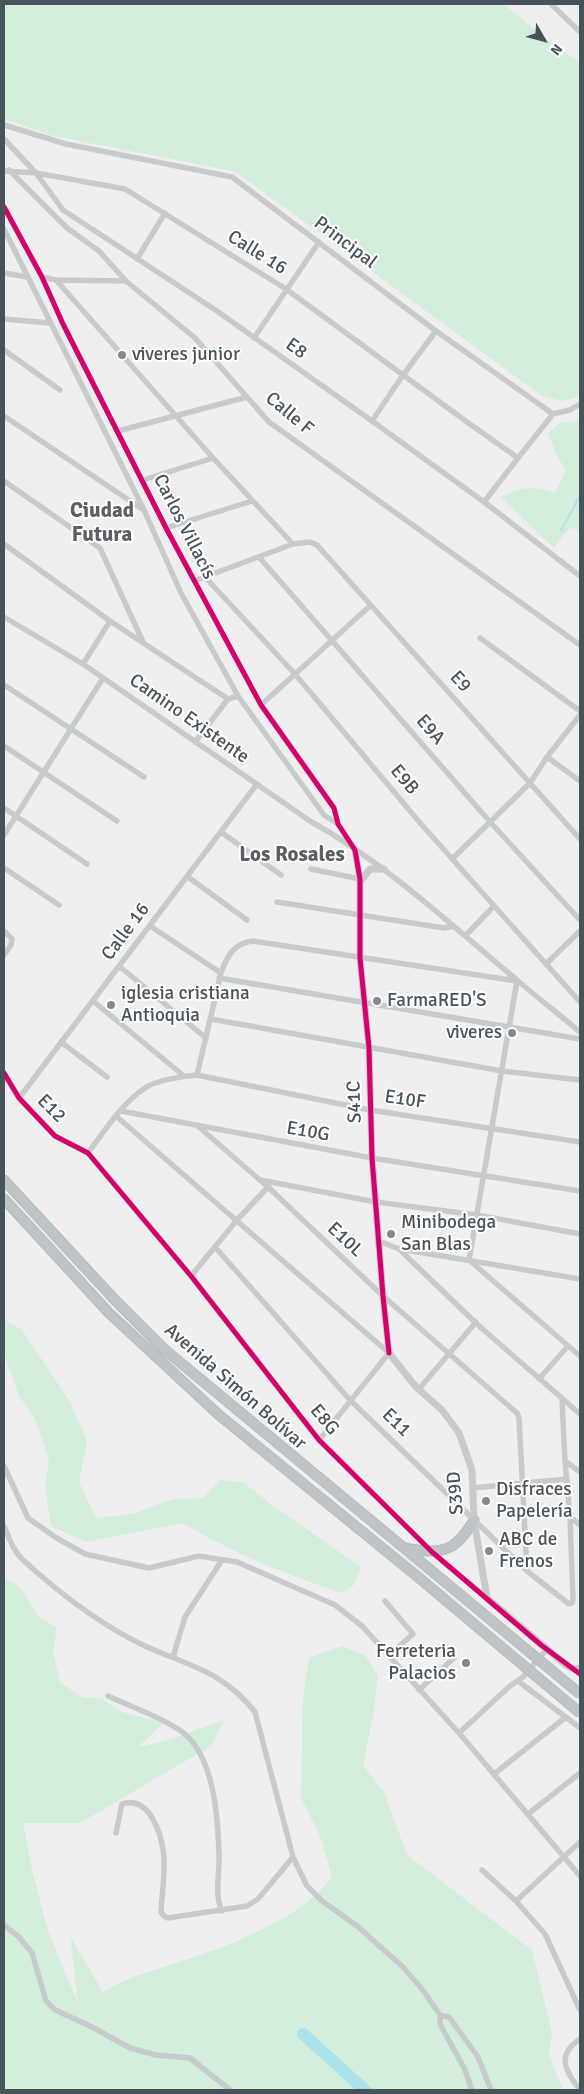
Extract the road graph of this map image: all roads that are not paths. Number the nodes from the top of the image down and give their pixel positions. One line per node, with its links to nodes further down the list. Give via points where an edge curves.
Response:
1 (551, 4): 2 (street)
2 (580, 32)
3 (4, 125): 11 (street, Principal, via 66,144 232,177)
4 (4, 139): 6 (street, E8)
5 (6, 171): 6 (street, Calle 16); 17 (street, Calle F, via 37,196 67,228 99,251)
6 (36, 173): 8 (street, Calle 16, via 125,189); 12 (street, E8, via 63,210)
7 (4, 207): 14 (street, Carlos Villacís)
8 (165, 213): 12 (street); 18 (street, Calle 16)
9 (4, 229): 10 (street, Carlos Villacís)
10 (6, 238): 15 (street, Carlos Villacís)
11 (319, 242): 18 (street); 21 (street, Principal)
12 (137, 259): 22 (street, E8)
13 (4, 273): 15 (street)
14 (42, 277): 16 (street); 32 (street, Carlos Villacís)
15 (27, 278): 20 (street, Carlos Villacís)
16 (56, 280): 17 (street); 29 (street)
17 (126, 281): 26 (street, Calle F, via 195,338)
18 (286, 289): 22 (street); 24 (street, Calle 16)
19 (4, 319): 20 (street)
20 (50, 323): 39 (street, Carlos Villacís)
21 (436, 331): 24 (street); 28 (street, Principal)
22 (254, 338): 31 (street, E8)
23 (4, 350): 25 (street)
24 (403, 375): 31 (street); 34 (street, Calle 16)
25 (60, 390)
26 (247, 397): 29 (street); 53 (street, Calle F, via 269,422)
27 (580, 404): 28 (street)
28 (552, 414): 34 (street)
29 (176, 415): 32 (street); 33 (street)
30 (4, 416): 39 (street)
31 (372, 421): 38 (street, E8)
32 (118, 431): 35 (street, Carlos Villacís)
33 (213, 458): 35 (street); 37 (street)
34 (518, 458): 38 (street)
35 (143, 480): 40 (street, Carlos Villacís)
36 (4, 481): 52 (street, via 100,548)
37 (252, 501): 40 (street); 42 (street)
38 (484, 502): 44 (street, E8)
39 (144, 510): 58 (street, Carlos Villacís, via 181,593)
40 (166, 528): 46 (street, Carlos Villacís)
41 (4, 544): 49 (street)
42 (293, 544): 43 (street); 47 (street, E9, via 310,542 317,545)
43 (259, 557): 45 (street); 51 (street, E9A)
44 (580, 576)
45 (205, 577): 46 (street); 55 (street, E9B)
46 (194, 581): 60 (street, Carlos Villacís)
47 (371, 605): 51 (street); 70 (street, E9)
48 (4, 617): 54 (street, Camino Existente)
49 (110, 620): 52 (street); 54 (street)
50 (480, 638): 61 (street)
51 (332, 640): 55 (street); 75 (street, E9A)
52 (144, 642): 59 (street)
53 (580, 645)
54 (83, 664): 56 (street, Camino Existente)
55 (295, 674): 60 (street); 81 (street, E9B)
56 (103, 678): 63 (street); 64 (street, Camino Existente)
57 (4, 685): 63 (street)
58 (238, 696): 59 (street); 76 (street, Carlos Villacís, via 324,815)
59 (228, 699): 64 (street)
60 (261, 705): 76 (street, Carlos Villacís, via 334,808)
61 (580, 710)
62 (580, 714): 66 (street)
63 (71, 729): 67 (street); 68 (street)
64 (195, 742): 71 (street, Camino Existente)
65 (4, 746): 67 (street)
66 (547, 757): 69 (street); 70 (street)
67 (43, 772): 73 (street); 74 (street)
68 (144, 777)
69 (580, 781)
70 (530, 783): 75 (street); 79 (street, E9)
71 (257, 784): 77 (street, Calle 16); 80 (street, Camino Existente)
72 (4, 808): 73 (street)
73 (16, 816): 78 (street); 82 (street)
74 (117, 821)
75 (491, 823): 81 (street); 94 (street, E9A)
76 (338, 824): 80 (street, Carlos Villacís)
77 (221, 832): 86 (street); 87 (street, Calle 16)
78 (4, 835)
79 (580, 839)
80 (355, 850): 85 (street, Camino Existente); 88 (street, S41C)
81 (452, 859): 91 (street, E9B)
82 (87, 864)
83 (4, 868): 90 (street)
84 (311, 869): 88 (street)
85 (384, 869): 88 (street, via 370,869); 96 (street, Camino Existente)
86 (281, 875)
87 (188, 877): 93 (street); 95 (street, Calle 16)
88 (360, 881): 92 (street, S41C)
89 (277, 902): 92 (street)
90 (59, 905)
91 (494, 906): 99 (street); 102 (street, E9B)
92 (359, 916): 96 (street, via 444,928); 101 (street, S41C)
93 (247, 920)
94 (580, 920)
95 (150, 926): 103 (street, Calle 16); 104 (street)
96 (454, 926): 99 (street, Camino Existente)
97 (4, 931): 100 (street, via 12,939)
98 (580, 931): 102 (street)
99 (466, 935): 105 (street, Camino Existente)
100 (4, 956)
101 (360, 958): 104 (street, via 253,941 234,949); 105 (street); 108 (street, S41C)
102 (546, 964): 107 (street, E9B)
103 (119, 966): 106 (street, Calle 16); 112 (street)
104 (220, 975): 108 (street); 109 (street)
105 (517, 981): 110 (street); 111 (street, Camino Existente)
106 (93, 1001): 114 (street, Calle 16); 120 (street)
107 (580, 1002)
108 (363, 1003): 110 (street); 115 (street, S41C)
109 (210, 1019): 112 (street); 115 (street)
110 (508, 1028): 113 (street); 116 (street)
111 (580, 1032)
112 (206, 1038): 118 (street)
113 (580, 1040)
114 (61, 1042): 119 (street); 122 (street, Calle 16)
115 (369, 1048): 116 (street); 123 (street, S41C)
116 (502, 1071): 121 (street); 126 (street)
117 (4, 1074): 122 (street, E12)
118 (197, 1075): 120 (street, E10F); 123 (street, E10F)
119 (107, 1076)
120 (184, 1076): 124 (street, E10F, via 145,1088)
121 (580, 1080)
122 (19, 1098): 128 (street, E12, via 54,1136)
123 (370, 1110): 126 (street, E10F); 129 (street, S41C)
124 (118, 1114): 125 (street, E10G); 128 (street, E10F); 138 (street)
125 (199, 1127): 129 (street, E10G); 132 (street, E10L)
126 (492, 1128): 127 (street, E10F); 130 (street)
127 (580, 1142)
128 (88, 1154): 144 (street, E8G)
129 (372, 1158): 130 (street, E10G); 136 (street, S41C)
130 (485, 1175): 134 (street, E10G); 137 (street)
131 (4, 1180): 165 (highway, Avenida Simón Bolívar, via 164,1349)
132 (260, 1180): 133 (street, E10L); 136 (street)
133 (268, 1187): 138 (street); 146 (street, E10L)
134 (580, 1191)
135 (4, 1199): 167 (highway, Avenida Simón Bolívar, via 109,1313 219,1415)
136 (376, 1202): 137 (street); 140 (street, S41C)
137 (477, 1216): 139 (street); 143 (street)
138 (237, 1220): 141 (street); 149 (street)
139 (580, 1234)
140 (379, 1241): 142 (street); 146 (street, S41C)
141 (215, 1247): 144 (street); 154 (street, E11)
142 (399, 1249): 143 (street); 147 (street)
143 (470, 1260): 145 (street); 148 (street)
144 (191, 1276): 157 (street, E8G)
145 (580, 1279)
146 (383, 1296): 149 (street, S41C); 150 (street, E10L)
147 (476, 1322): 150 (street); 152 (street)
148 (568, 1346): 151 (street); 152 (street)
149 (390, 1353): 153 (street, S39D); 154 (street)
150 (449, 1354): 153 (street); 162 (street, E10L, via 517,1413)
151 (580, 1356)
152 (539, 1379): 155 (street)
153 (419, 1390): 163 (street, S39D, via 442,1410 459,1433 472,1470)
154 (350, 1400): 157 (street); 166 (street, E11)
155 (562, 1400): 156 (street); 158 (street)
156 (580, 1414)
157 (319, 1440): 171 (street, E8G)
158 (565, 1461): 160 (street); 161 (street)
159 (4, 1466): 172 (street, via 28,1518 85,1554 149,1568 199,1556)
160 (580, 1472)
161 (566, 1479): 162 (street); 164 (street)
162 (522, 1483): 163 (street); 173 (street)
163 (472, 1488): 166 (street, S39D)
164 (570, 1517): 168 (street); 173 (street, E11, via 572,1604)
165 (370, 1520): 167 (highway, via 353,1513 349,1518); 170 (highway, Avenida Simón Bolívar)
166 (474, 1520): 171 (highway, via 460,1541); 173 (street, E11); 174 (street, S39D)
167 (351, 1524): 186 (highway, Avenida Simón Bolívar, bridge)
168 (580, 1525)
169 (4, 1526): 178 (street, via 17,1554 49,1583 114,1630)
170 (404, 1548): 171 (highway); 184 (highway, Avenida Simón Bolívar, bridge)
171 (432, 1552): 174 (street, E8G)
172 (222, 1560): 177 (street, via 237,1562 336,1605 362,1626); 178 (street, via 185,1617)
173 (527, 1570)
174 (487, 1598): 176 (street, E8G)
175 (385, 1601): 177 (street, via 414,1634)
176 (547, 1650): 180 (street, E8G, via 567,1666); 182 (street)
177 (388, 1656): 183 (street)
178 (173, 1657): 195 (street, via 206,1670 234,1690 256,1712)
179 (454, 1658): 183 (street)
180 (577, 1668): 181 (street, E8G)
181 (580, 1674)
182 (518, 1680): 187 (street); 189 (street)
183 (419, 1690): 189 (street)
184 (580, 1694)
185 (108, 1696): 200 (street, via 180,1730 202,1755 216,1813 220,1862 218,1903)
186 (580, 1713)
187 (566, 1717): 188 (street); 191 (street)
188 (580, 1728)
189 (458, 1733): 191 (street)
190 (580, 1773): 192 (street)
191 (494, 1774): 192 (street)
192 (528, 1814): 196 (street)
193 (116, 1833): 200 (street, via 122,1804 130,1801 140,1803 151,1816 164,1857 161,1912 164,1916 173,1918)
194 (580, 1842): 196 (street)
195 (293, 1857): 200 (street, via 258,1899 247,1906); 203 (street, via 307,1886 402,1966)
196 (564, 1857): 198 (street); 199 (street)
197 (482, 1870): 199 (street)
198 (580, 1876)
199 (516, 1901): 202 (street, via 545,1934)
200 (222, 1911)
201 (4, 1925): 205 (street, via 32,1953 46,2001 55,2010 130,2048 156,2055 190,2058)
202 (580, 2010)
203 (440, 2015): 206 (street, via 440,2024); 207 (street, via 449,2017 474,2050)
204 (580, 2040): 208 (street, via 569,2051 565,2062 566,2072)
205 (230, 2090)
206 (472, 2090)
207 (491, 2090)
208 (580, 2090)

